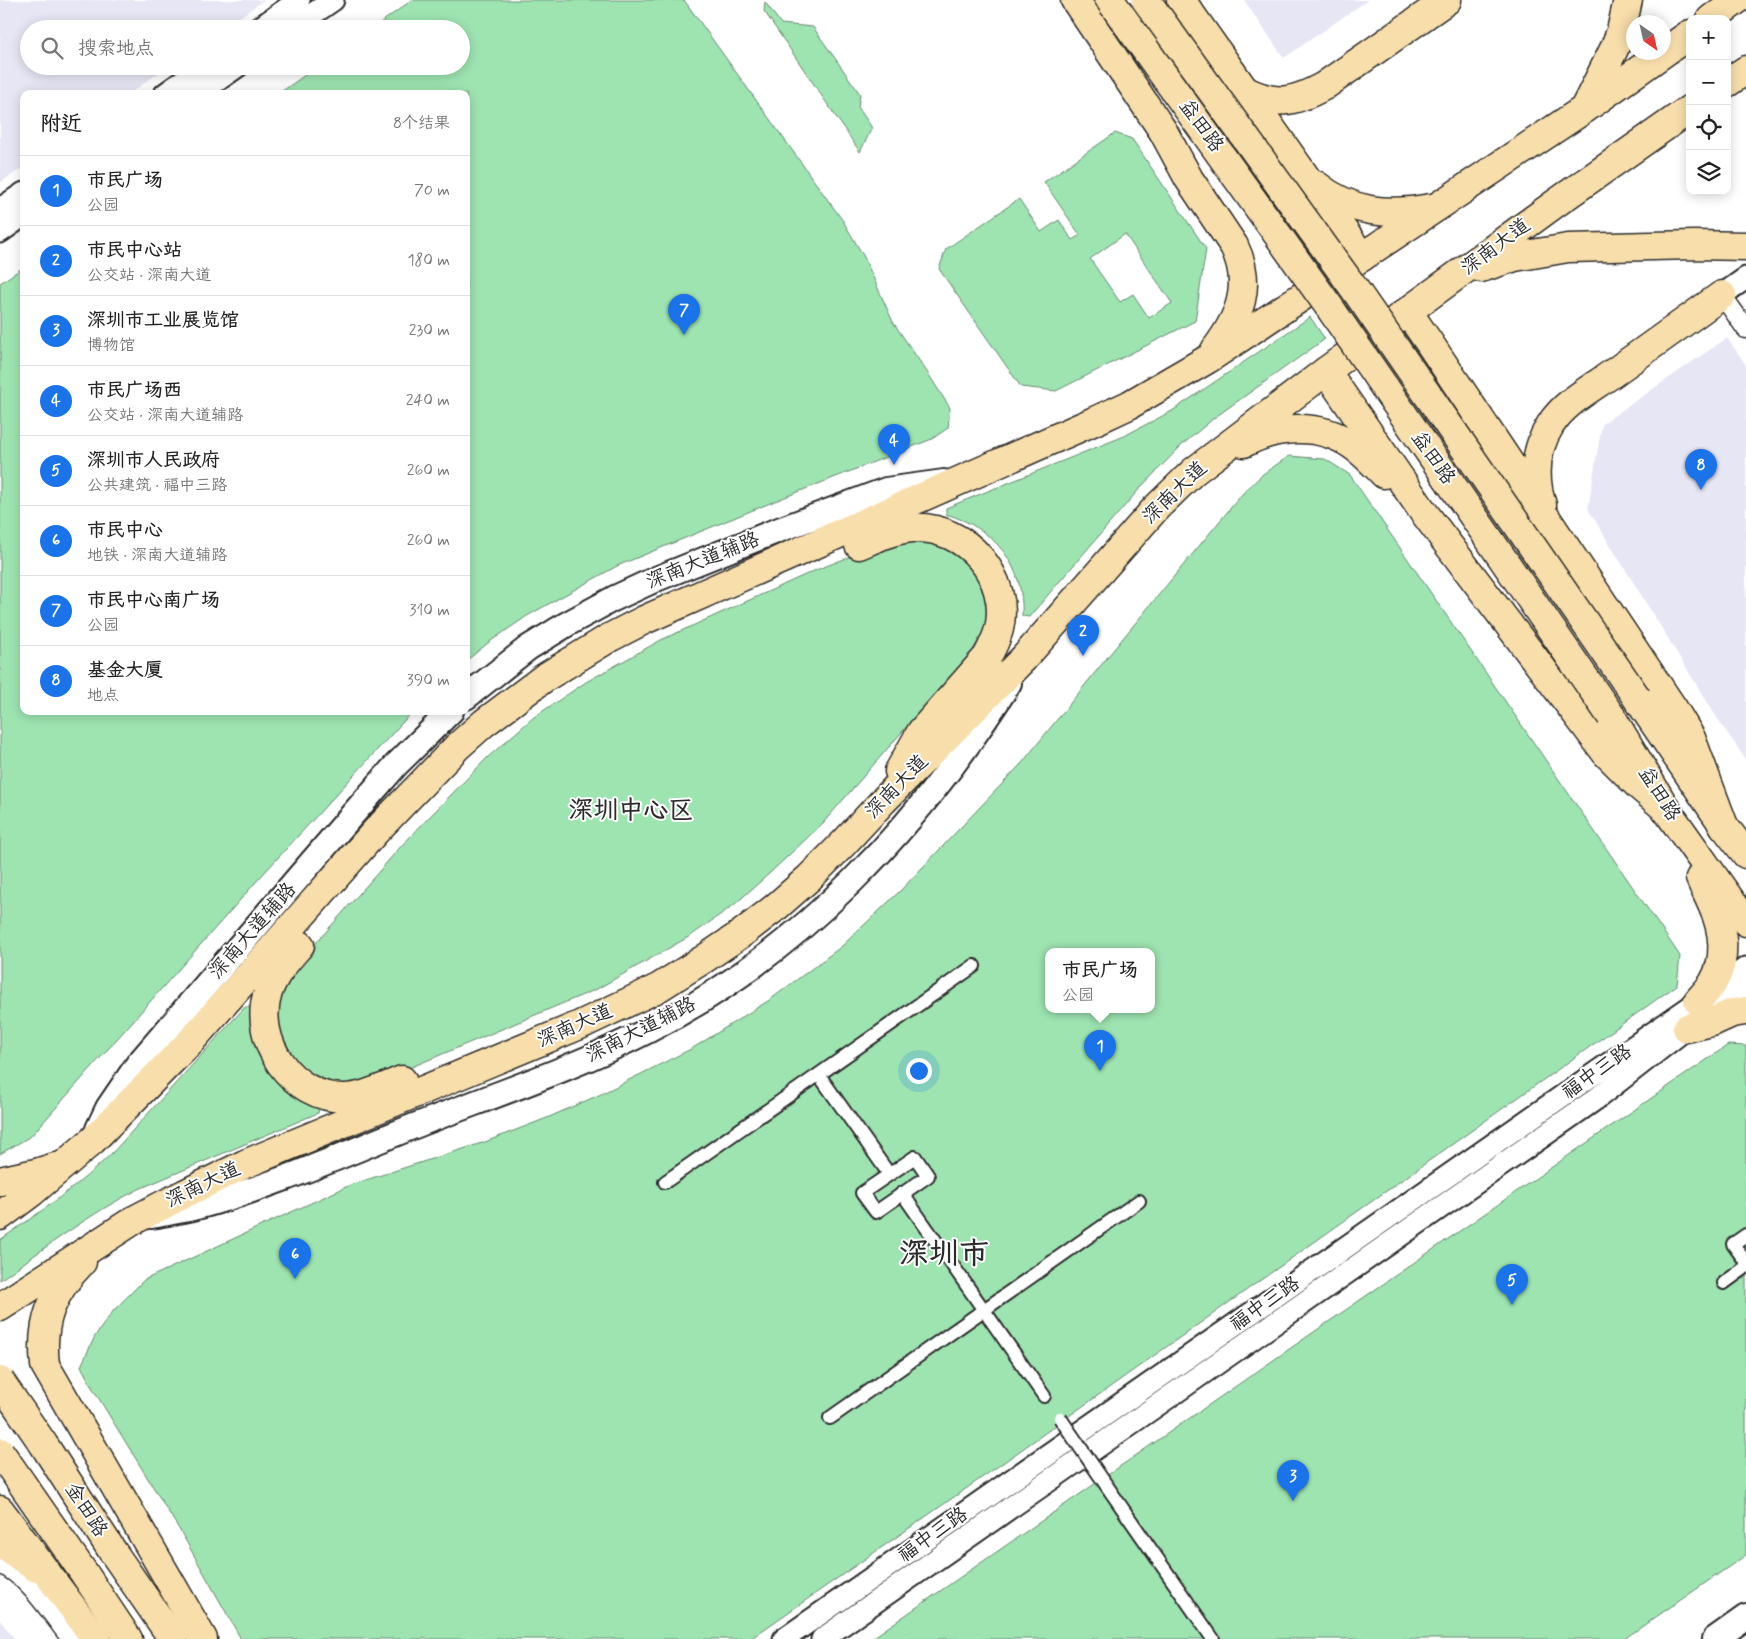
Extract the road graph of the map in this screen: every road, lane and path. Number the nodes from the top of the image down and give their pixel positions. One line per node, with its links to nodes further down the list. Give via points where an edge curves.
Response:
1 (299, 0): 11 (street)
2 (333, 0): 12 (street)
3 (1075, 0): 36 (main road, via 1163,131 1189,179 1239,256 1244,279 1240,305 1229,331)
4 (1110, 0): 47 (main road, 益田路, bridge, via 1330,308 1611,716)
5 (1146, 0): 48 (main road, 益田路, bridge, via 1356,291)
6 (1181, 0): 20 (main road)
7 (1447, 0): 20 (main road, via 1308,95 1290,101 1276,101)
8 (1628, 0): 21 (main road, via 1614,49)
9 (1737, 0): 10 (main road)
10 (1716, 15)
11 (271, 20)
12 (305, 20)
13 (1686, 37): 21 (main road)
14 (1746, 70): 17 (main road)
15 (191, 75): 18 (street)
16 (225, 75): 19 (street)
17 (1731, 80)
18 (171, 90)
19 (204, 90)
20 (1244, 90): 23 (main road)
21 (1583, 110): 25 (main road)
22 (1686, 113): 31 (main road, 深南大道)
23 (1306, 178): 25 (main road, via 1330,196 1356,208 1407,212); 30 (main road)
24 (20, 196): 26 (street)
25 (1437, 207): 30 (main road)
26 (0, 209)
27 (20, 218): 28 (street)
28 (0, 232)
29 (1746, 246): 31 (main road, via 1568,248 1514,257)
30 (1362, 257): 36 (main road)
31 (1458, 276): 34 (main road, 深南大道)
32 (1746, 278): 33 (street)
33 (1722, 295): 35 (street); 41 (main road, via 1557,415 1543,439 1536,465 1540,497)
34 (1408, 312): 37 (main road, 深南大道); 41 (main road)
35 (1746, 329)
36 (1208, 359): 39 (main road, via 1129,405)
37 (1326, 371): 38 (main road, 深南大道); 40 (main road)
38 (1193, 472): 40 (main road, via 1251,440 1293,428 1310,429 1325,432 1352,445); 43 (main road, 深南大道, via 1156,508)
39 (963, 479): 42 (main road); 44 (main road, 深南大道辅路, via 886,490 664,576 567,624 528,648)
40 (1422, 510): 47 (main road, via 1606,753)
41 (1548, 520): 48 (main road, via 1691,738)
42 (766, 566): 46 (main road, via 814,561 896,531 926,528 964,542 979,555 995,582 1000,627 995,643 987,657 921,732); 49 (main road, via 644,620 544,678 457,746)
43 (1024, 658): 46 (main road, 深南大道); 69 (main road, 深南大道辅路, via 986,720 916,813 868,865 771,953 711,993 648,1030 591,1056 258,1188 196,1207)
44 (470, 694)
45 (447, 715): 61 (main road, 深南大道辅路, via 396,765 138,1064 108,1108)
46 (883, 801): 59 (main road, 深南大道, via 809,878 741,934 658,988)
47 (1666, 809): 50 (main road, 益田路)
48 (1724, 826): 51 (main road, 益田路)
49 (376, 832): 59 (main road, via 357,871 335,904 284,964 267,995 264,1018 267,1037 287,1073 316,1093 344,1098 380,1089 456,1061); 61 (main road, via 190,1042)
50 (1689, 840): 52 (main road, 益田路); 56 (main road, via 1698,872 1714,907 1723,949 1712,984)
51 (1746, 854)
52 (1746, 922)
53 (974, 966): 60 (street)
54 (1746, 968): 56 (street, 福中三路)
55 (1746, 988): 58 (street, 福中三路)
56 (1698, 1001): 92 (street, 福中三路)
57 (1746, 1011): 58 (main road)
58 (1687, 1028): 93 (street, 福中三路, via 1596,1099)
59 (547, 1040): 69 (main road, 深南大道, via 245,1164)
60 (819, 1075): 63 (street); 65 (street)
61 (92, 1141): 62 (main road)
62 (66, 1164): 64 (main road); 68 (main road)
63 (889, 1174): 66 (street, via 915,1157 928,1176); 66 (street, via 862,1193 876,1212)
64 (0, 1181)
65 (666, 1182)
66 (902, 1194): 76 (street)
67 (1139, 1202): 76 (street)
68 (0, 1216)
69 (134, 1220): 71 (main road, 深南大道)
70 (1746, 1235): 72 (street, via 1733,1244)
71 (105, 1239): 75 (main road, 深南大道); 91 (main road, via 68,1276 47,1315 42,1343 45,1365)
72 (1746, 1262)
73 (1746, 1268): 74 (street)
74 (1724, 1283)
75 (0, 1307)
76 (984, 1310): 78 (street); 79 (street)
77 (0, 1381): 90 (main road, 金田路, bridge)
78 (1044, 1396)
79 (830, 1418)
80 (1060, 1418): 94 (street, bridge)
81 (0, 1452): 89 (main road, 金田路, bridge)
82 (0, 1510): 85 (main road)
83 (0, 1546): 85 (main road, via 25,1560)
84 (0, 1564): 87 (street, via 10,1568 27,1584)
85 (52, 1582): 88 (main road)
86 (1746, 1617): 95 (main road)
87 (71, 1639)
88 (96, 1639)
89 (128, 1639)
90 (173, 1639)
91 (203, 1639)
92 (784, 1639)
93 (822, 1639)
94 (1213, 1639)
95 (1715, 1639)

